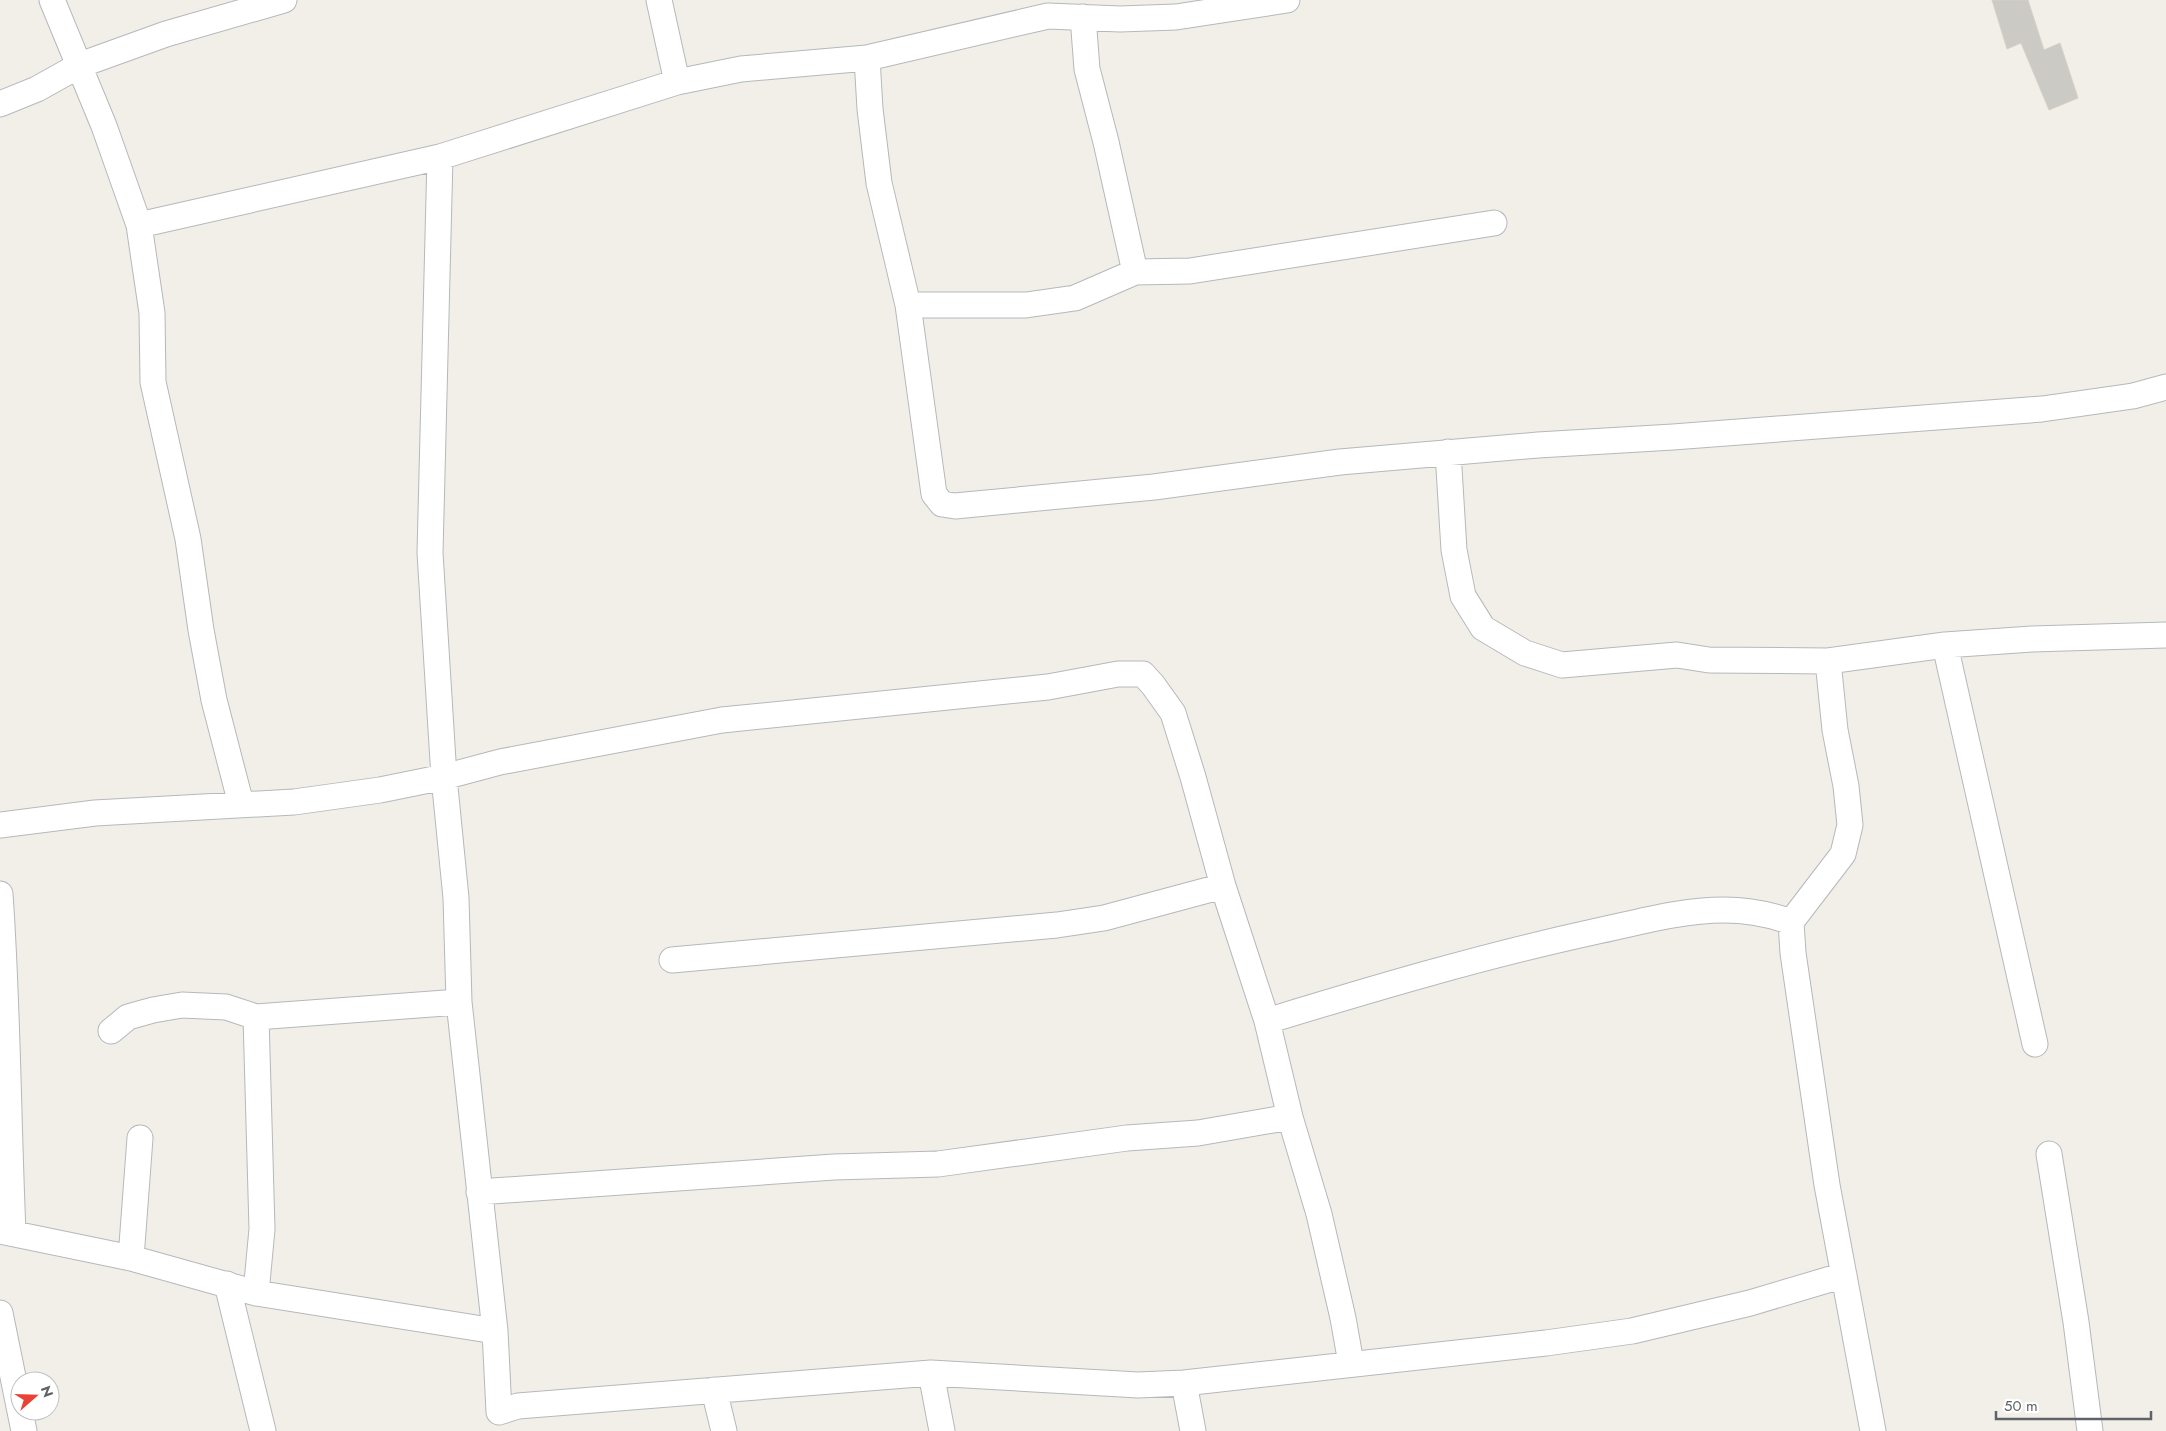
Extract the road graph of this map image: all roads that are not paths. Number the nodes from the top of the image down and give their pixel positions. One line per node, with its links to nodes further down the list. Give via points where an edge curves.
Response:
1 (52, 0): 7 (street)
2 (284, 0): 7 (street, via 166,34)
3 (659, 0): 8 (street)
4 (1287, 0): 5 (street, via 1176,17)
5 (1083, 17): 6 (street, via 1048,16); 13 (street, via 1087,69)
6 (867, 58): 8 (street, via 741,69); 14 (street, via 879,184)
7 (80, 65): 9 (street, via 37,89); 12 (street)
8 (677, 82): 10 (street)
9 (0, 104)
10 (440, 157): 12 (street); 20 (street, via 430,553)
11 (1494, 223): 13 (street, via 1190,271)
12 (139, 225): 21 (street, via 152,313 153,382 188,539 200,630 214,700)
13 (1135, 272): 14 (street, via 1075,298 1026,305)
14 (908, 305): 16 (street, via 930,471 934,494 942,504 955,506 1154,487 1340,462)
15 (2166, 387): 16 (street, via 2133,396 2042,409)
16 (1448, 452): 19 (street, via 1454,550 1463,596 1483,628 1524,654 1562,666 1677,655 1709,660)
17 (2166, 635): 18 (street)
18 (1945, 645): 19 (street); 32 (street)
19 (1828, 660): 25 (street, via 1832,714 1850,825 1843,854)
20 (444, 777): 21 (street, via 294,802); 23 (street, via 500,762 722,720 1048,688 1118,674 1143,674 1172,713); 28 (street, via 456,898)
21 (241, 804): 22 (street, via 94,813)
22 (0, 825)
23 (1222, 886): 26 (street, via 1104,918 1057,925); 30 (street)
24 (0, 894): 27 (street)
25 (1791, 922): 30 (street, via 1765,913 1725,910 1658,918 1446,968); 39 (street, via 1817,1123)
26 (672, 960)
27 (3, 995): 37 (street)
28 (459, 1002): 29 (street); 36 (street)
29 (256, 1017): 31 (street, via 226,1007 182,1005 128,1017); 41 (street, via 262,1230)
30 (1267, 1020): 33 (street)
31 (111, 1030)
32 (2035, 1044)
33 (1290, 1116): 36 (street, via 1198,1133 1127,1138 938,1164 834,1167); 44 (street, via 1319,1214)
34 (140, 1138): 38 (street)
35 (2049, 1154): 55 (street)
36 (479, 1192): 43 (street)
37 (6, 1231): 38 (street)
38 (131, 1258): 40 (street)
39 (1844, 1274): 44 (street, via 1750,1303 1632,1331); 54 (street)
40 (227, 1284): 41 (street); 50 (street)
41 (256, 1292): 43 (street)
42 (0, 1313): 49 (street)
43 (494, 1331): 48 (street)
44 (1351, 1363): 46 (street)
45 (931, 1372): 46 (street, via 1138,1385); 47 (street); 52 (street)
46 (1184, 1383): 53 (street)
47 (714, 1390): 48 (street, via 518,1406); 51 (street)
48 (500, 1421)
49 (24, 1431)
50 (263, 1431)
51 (724, 1431)
52 (942, 1431)
53 (1193, 1431)
54 (1873, 1431)
55 (2090, 1431)

